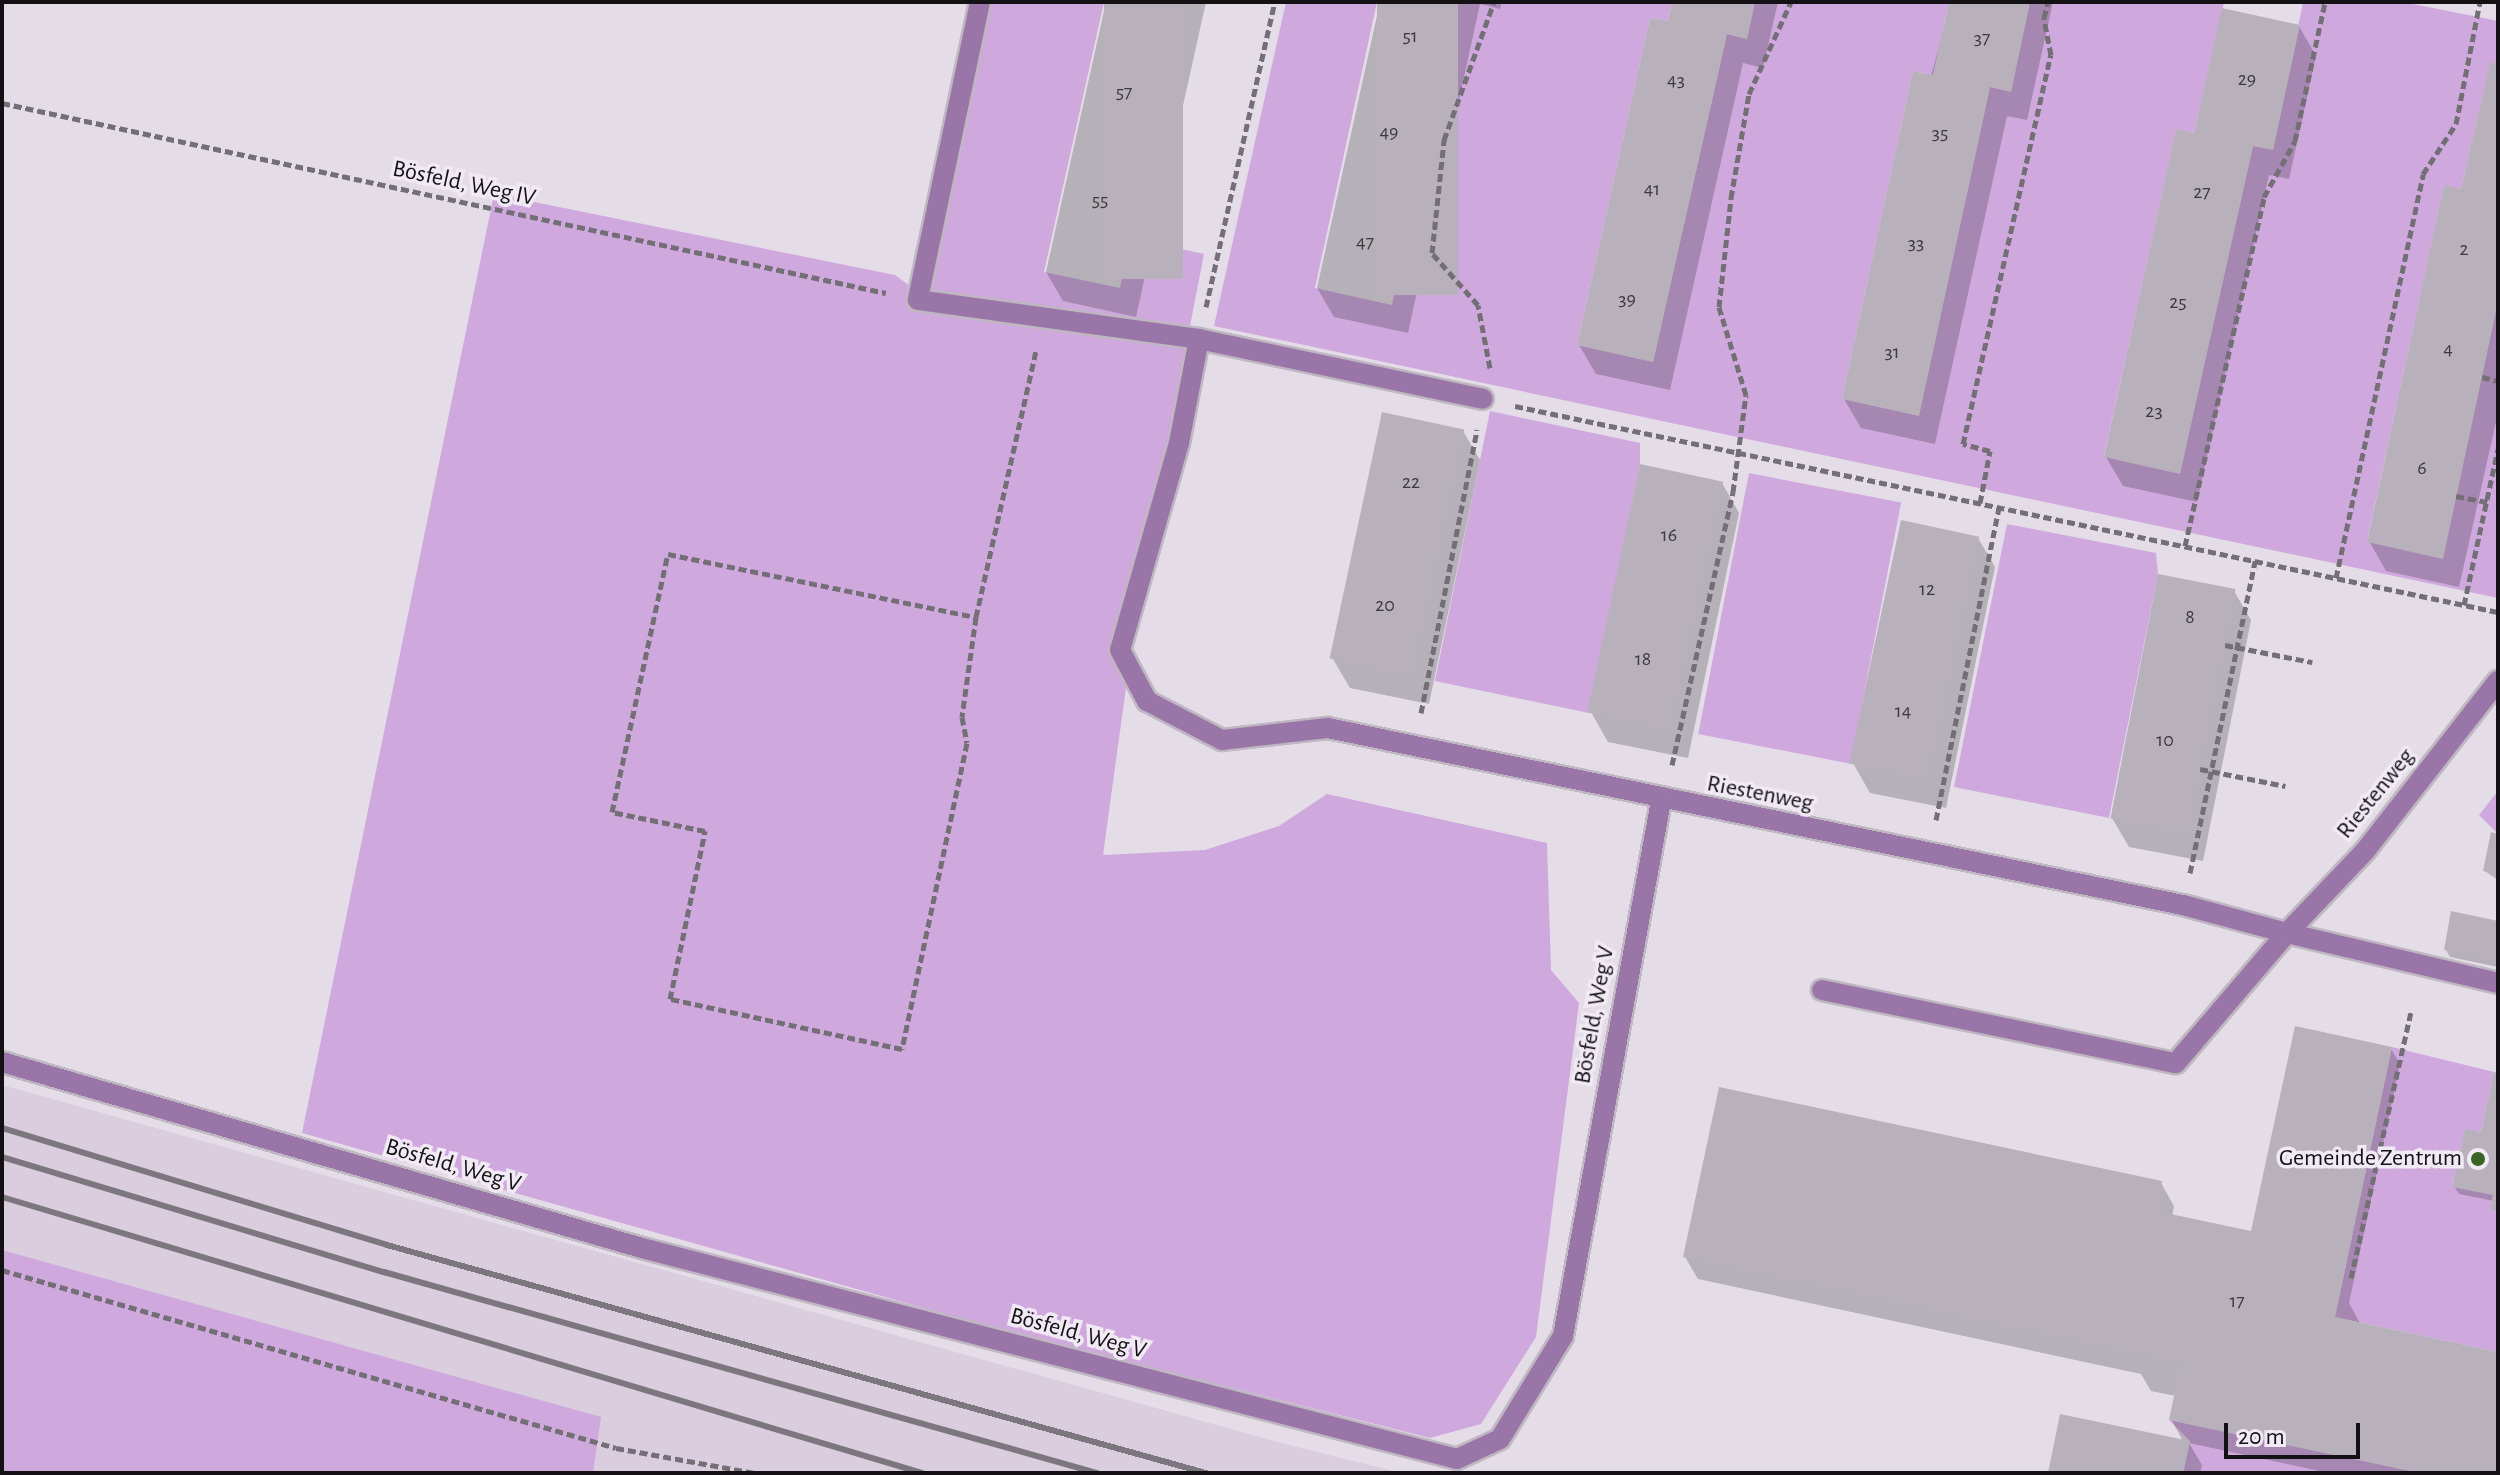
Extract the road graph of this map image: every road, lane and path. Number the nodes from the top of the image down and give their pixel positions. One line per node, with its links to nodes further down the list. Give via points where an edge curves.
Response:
1 (980, 2): 9 (street)
2 (1275, 2): 11 (path)
3 (1494, 2): 14 (path, via 1444,140 1432,253 1478,305 1492,359)
4 (1791, 2): 16 (path, via 1749,94 1728,229 1719,307 1746,395)
5 (2048, 2): 19 (path, via 2044,18 2051,55 1963,444 1990,451)
6 (2325, 2): 21 (path, via 2295,141 2264,197)
7 (2480, 2): 23 (path, via 2456,124 2423,174)
8 (2, 103): 9 (path, Bösfeld, Weg IV)
9 (918, 300): 10 (street)
10 (1043, 317): 11 (street); 26 (path)
11 (1199, 339): 14 (street); 31 (street, Riestenweg, via 1179,443 1120,650 1147,701 1222,740 1328,728)
12 (2482, 377): 13 (path)
13 (2498, 381)
14 (1483, 399): 16 (path); 31 (path)
15 (2498, 449): 18 (path)
16 (1738, 453): 19 (path); 35 (path, via 1683,729)
17 (2456, 496): 18 (path)
18 (2487, 502): 24 (path)
19 (1980, 503): 20 (path)
20 (1999, 507): 21 (path); 36 (path)
21 (2185, 546): 22 (path)
22 (2255, 561): 23 (path); 28 (path)
23 (2336, 578): 24 (path)
24 (2464, 605): 25 (path)
25 (2498, 612)
26 (976, 617): 26 (path, via 668,554 612,812 705,831 670,999 902,1049 967,743 962,717)
27 (2225, 645): 28 (path)
28 (2237, 646): 29 (path); 33 (path)
29 (2312, 662)
30 (2498, 681): 38 (street, Riestenweg, via 2365,851)
31 (1415, 747): 35 (street, Riestenweg)
32 (2200, 769): 33 (path)
33 (2211, 772): 34 (path); 37 (path)
34 (2285, 786)
35 (1661, 801): 36 (street, Riestenweg); 42 (street, Bösfeld, Weg V, via 1563,1336 1500,1439 1457,1459 642,1248)
36 (1929, 853): 37 (street, Riestenweg)
37 (2183, 905): 38 (street, Riestenweg)
38 (2287, 933): 39 (street, Riestenweg); 40 (street, via 2176,1063)
39 (2498, 983)
40 (1822, 990)
41 (2411, 1012): 44 (path)
42 (2, 1062)
43 (2, 1270): 45 (path, via 590,1440)
44 (2351, 1278)
45 (755, 1473)

